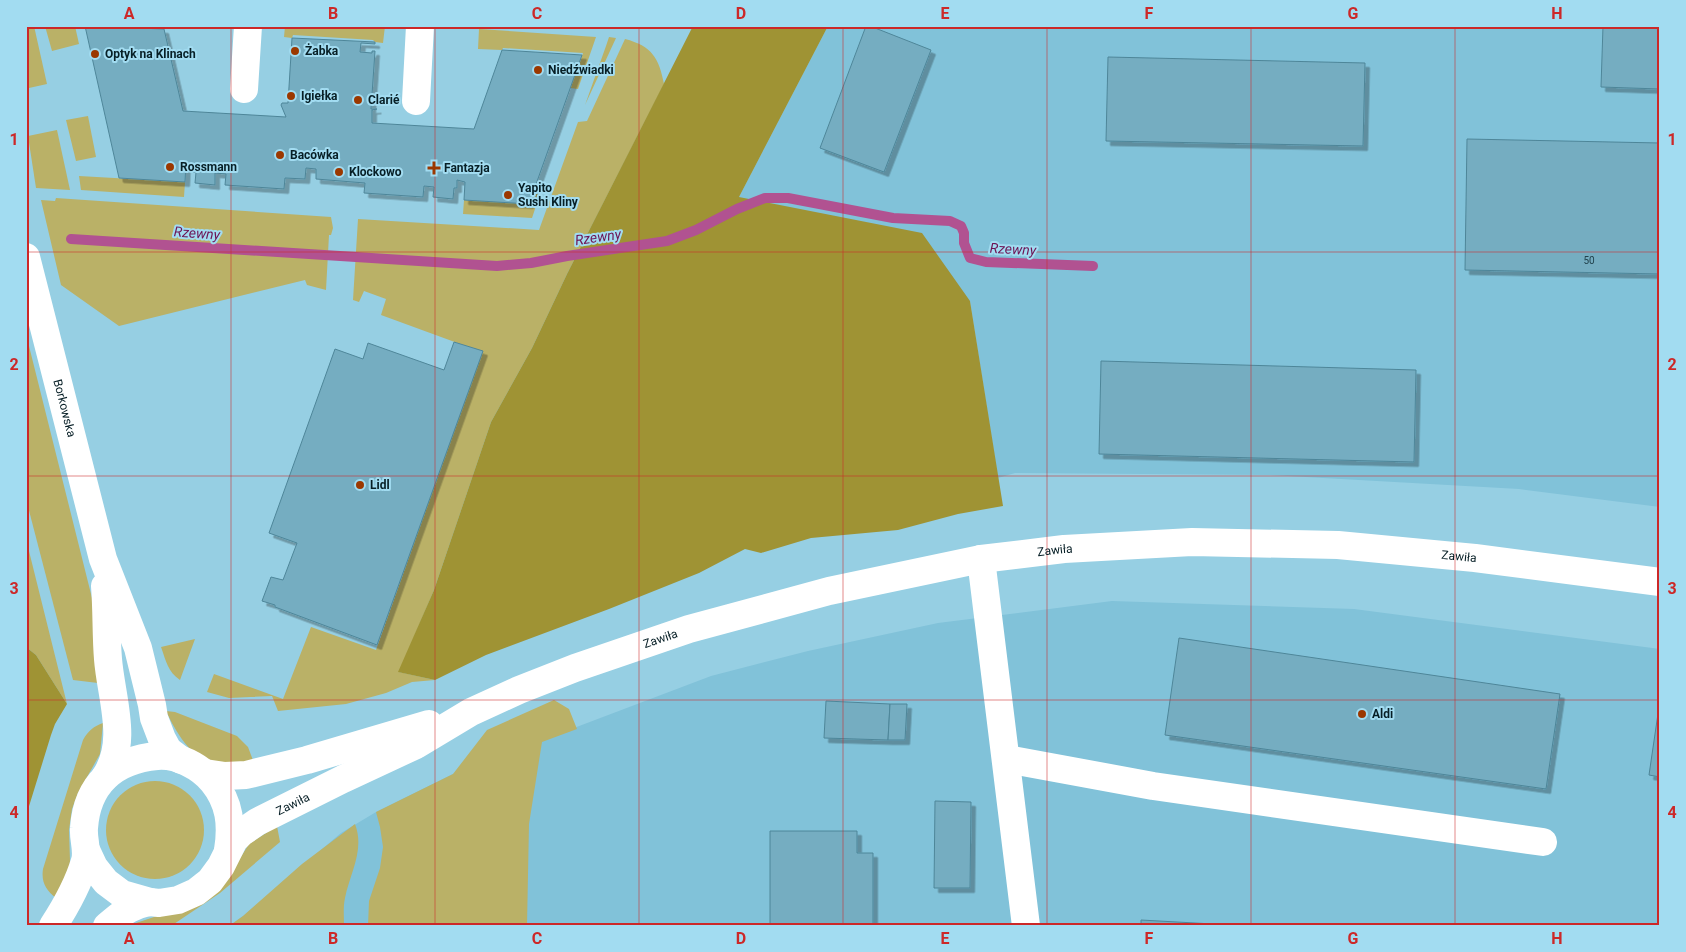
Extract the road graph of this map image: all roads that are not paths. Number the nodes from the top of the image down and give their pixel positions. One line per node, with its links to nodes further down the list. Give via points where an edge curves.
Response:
1 (248, 26): 3 (street)
2 (420, 26): 4 (street)
3 (244, 89)
4 (416, 101)
5 (26, 257): 6 (street, Borkowska)
6 (103, 559): 11 (street, Borkowska, via 138,648 162,739 168,750); 13 (street, Borkowska, via 108,660 117,726 116,754)
7 (981, 559): 8 (street, Zawiła, via 1064,549 1192,542 1338,545 1474,558); 9 (street, Zawiła, via 829,591 689,629 575,668); 10 (street)
8 (1660, 582)
9 (471, 712): 12 (street, Zawiła, via 246,776); 16 (street, Zawiła, via 416,745 257,822 241,833)
10 (1007, 759): 14 (street, via 1162,787); 20 (street)
11 (181, 760): 12 (street, Zawiła); 13 (street, Zawiła, via 170,756 140,758 122,764)
12 (205, 773): 16 (street, Zawiła, via 224,798 229,814)
13 (105, 777): 15 (street, Zawiła, via 93,793 86,811)
14 (1543, 842)
15 (86, 850): 17 (street, Zawiła, via 106,882 122,894); 18 (street, Zawiła, via 74,889)
16 (228, 850): 17 (street, Zawiła, via 210,881 196,892 178,900)
17 (150, 902): 19 (street, Zawiła, via 129,908)
18 (53, 926)
19 (107, 926)
20 (1026, 926)

